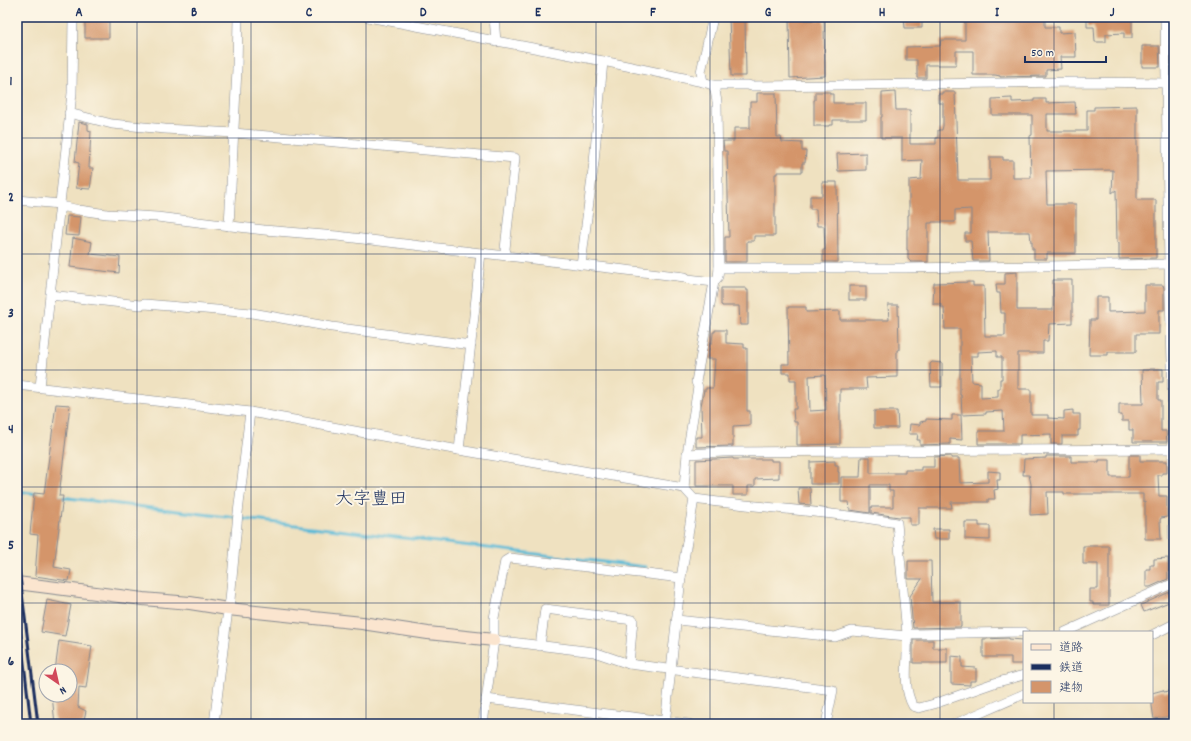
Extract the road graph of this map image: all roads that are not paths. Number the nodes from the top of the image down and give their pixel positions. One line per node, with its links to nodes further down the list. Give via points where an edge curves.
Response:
1 (73, 17): 12 (street)
2 (238, 17): 13 (street)
3 (368, 17): 7 (street)
4 (494, 17): 7 (street)
5 (713, 17): 9 (street, via 701,72)
6 (1165, 17): 10 (street)
7 (496, 42): 8 (street)
8 (603, 61): 9 (street); 20 (street)
9 (703, 82): 11 (street)
10 (1170, 83): 11 (street); 19 (street)
11 (713, 85): 21 (street, via 718,109)
12 (70, 113): 13 (street, via 112,124); 15 (street)
13 (234, 133): 16 (street); 18 (street, via 515,158 505,249)
14 (17, 200): 15 (street)
15 (60, 206): 16 (street, via 107,214); 23 (street)
16 (229, 226): 17 (street)
17 (481, 253): 18 (street); 24 (street)
18 (507, 256): 20 (street)
19 (1171, 264): 21 (street); 25 (street)
20 (581, 265): 22 (street)
21 (719, 268): 22 (street, via 718,277)
22 (714, 282): 31 (street, via 696,382 698,388)
23 (50, 295): 24 (street, via 252,313); 27 (street)
24 (471, 345): 30 (street)
25 (1173, 362): 29 (street)
26 (17, 385): 27 (street)
27 (40, 387): 28 (street)
28 (250, 412): 30 (street); 36 (street)
29 (1173, 449): 31 (street); 39 (street, via 1174,583)
30 (459, 450): 32 (street)
31 (687, 454): 32 (street)
32 (684, 488): 33 (street)
33 (694, 499): 34 (street); 42 (street, via 897,523)
34 (681, 578): 37 (street); 43 (street, via 510,558 505,561 494,618)
35 (17, 583): 36 (street)
36 (228, 609): 43 (street); 51 (street)
37 (677, 620): 42 (street, via 835,637 852,631); 46 (street)
38 (1174, 624): 41 (street)
39 (1067, 631)
40 (1023, 632): 42 (street)
41 (1153, 634)
42 (907, 636): 47 (street, via 907,690 913,706 919,708 934,704)
43 (494, 640): 44 (street); 49 (street)
44 (540, 646): 45 (street, via 594,652); 45 (street, via 545,609 633,620)
45 (629, 664): 46 (street)
46 (671, 669): 50 (street); 54 (street, via 833,690)
47 (1023, 675)
48 (1023, 694): 55 (street)
49 (486, 699): 50 (street); 52 (street)
50 (665, 723): 53 (street)
51 (214, 724)
52 (483, 724)
53 (688, 724)
54 (826, 724)
55 (955, 724)

